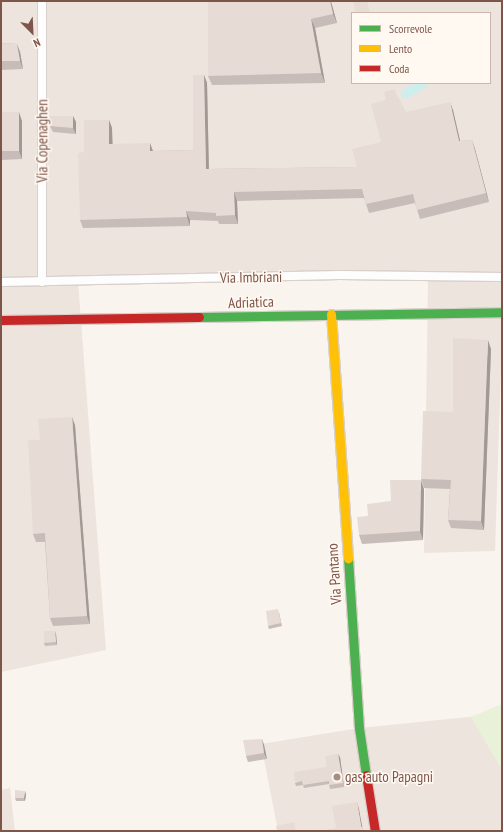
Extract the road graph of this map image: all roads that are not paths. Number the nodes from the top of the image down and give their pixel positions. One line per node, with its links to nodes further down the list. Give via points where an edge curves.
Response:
1 (42, 1): 4 (lane, Via Copenaghen)
2 (502, 277): 4 (lane, Via Imbriani, via 340,275)
3 (1, 282): 4 (lane, Via Imbriani)
4 (42, 282)
5 (502, 312): 6 (street, Adriatica)
6 (331, 314): 7 (street, Adriatica); 8 (street, Via Pantano, via 359,728)
7 (1, 320)
8 (375, 831)

